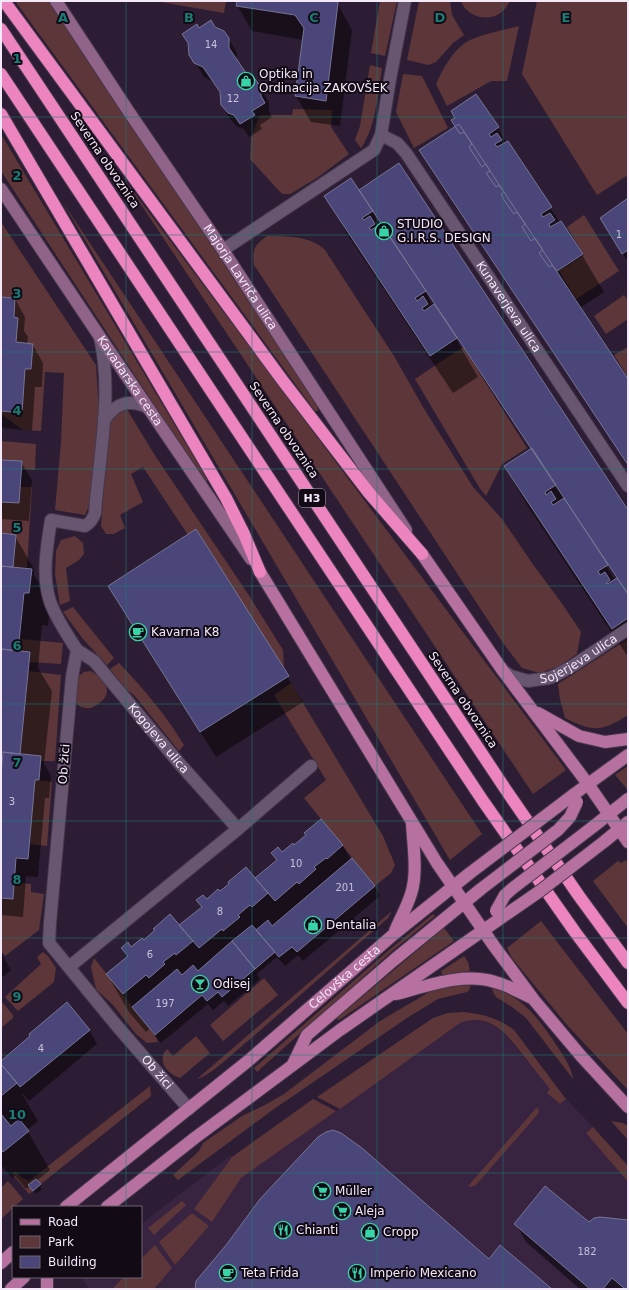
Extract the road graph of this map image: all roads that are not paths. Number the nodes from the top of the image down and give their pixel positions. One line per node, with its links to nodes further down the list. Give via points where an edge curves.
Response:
1 (4, 1): 14 (highway, via 283,381 369,493)
2 (56, 1): 9 (street, Majorja Lavriča ulica)
3 (405, 1): 7 (street)
4 (1, 29): 34 (highway, Severna obvoznica / H3, via 506,790)
5 (1, 74): 38 (highway, H3, via 483,801)
6 (1, 114): 15 (highway, via 222,492)
7 (381, 135): 9 (street, via 374,150); 13 (street, Kunaverjeva ulica, via 397,143 406,153)
8 (1, 189): 10 (street, Kavadarska cesta)
9 (223, 250): 14 (street, Majorja Lavriča ulica)
10 (100, 337): 11 (street, Kavadarska cesta); 12 (street, via 105,367)
11 (147, 407): 12 (street, via 128,402 114,408); 15 (street, Kavadarska cesta)
12 (104, 420): 17 (street, via 93,518 85,526 51,520 46,553 45,576 49,599)
13 (628, 486)
14 (422, 554): 18 (main road)
15 (260, 572): 26 (main road)
16 (628, 629): 18 (street, Sojerjeva ulica, via 574,665 549,678 528,681)
17 (77, 650): 28 (street, Kogojeva ulica, via 94,661); 35 (street, Ob žici, via 72,677 49,935 49,943)
18 (504, 671): 19 (main road)
19 (533, 710): 20 (main road, via 579,736 606,742); 23 (main road, via 580,773)
20 (628, 739)
21 (628, 755): 23 (main road, Celovška cesta)
22 (311, 766): 28 (street)
23 (579, 793): 25 (main road); 30 (main road, Celovška cesta, bridge); 31 (main road, bridge, via 570,817 558,830)
24 (628, 799): 25 (main road)
25 (609, 814): 27 (main road); 32 (main road, bridge, via 505,895)
26 (412, 820): 30 (main road); 33 (main road, via 413,884)
27 (624, 826): 29 (main road); 32 (main road, bridge, via 540,891)
28 (238, 829): 35 (street)
29 (628, 842)
30 (453, 886): 31 (main road); 33 (main road, Celovška cesta)
31 (464, 903): 32 (main road); 39 (main road, via 307,1036)
32 (493, 921): 36 (main road); 37 (main road, via 494,946)
33 (394, 934): 41 (main road, Celovška cesta)
34 (628, 963)
35 (69, 967): 41 (street, Ob žici)
36 (389, 995): 37 (main road, via 466,979 495,982); 39 (main road)
37 (534, 1000): 40 (main road)
38 (628, 1003)
39 (291, 1067): 43 (main road)
40 (628, 1107)
41 (189, 1109): 42 (main road, Celovška cesta)
42 (67, 1206)
43 (108, 1206)
44 (12, 1253): 45 (main road)
45 (1, 1263)
46 (23, 1278): 48 (main road)
47 (47, 1278): 49 (main road)
48 (11, 1289)
49 (47, 1289)

